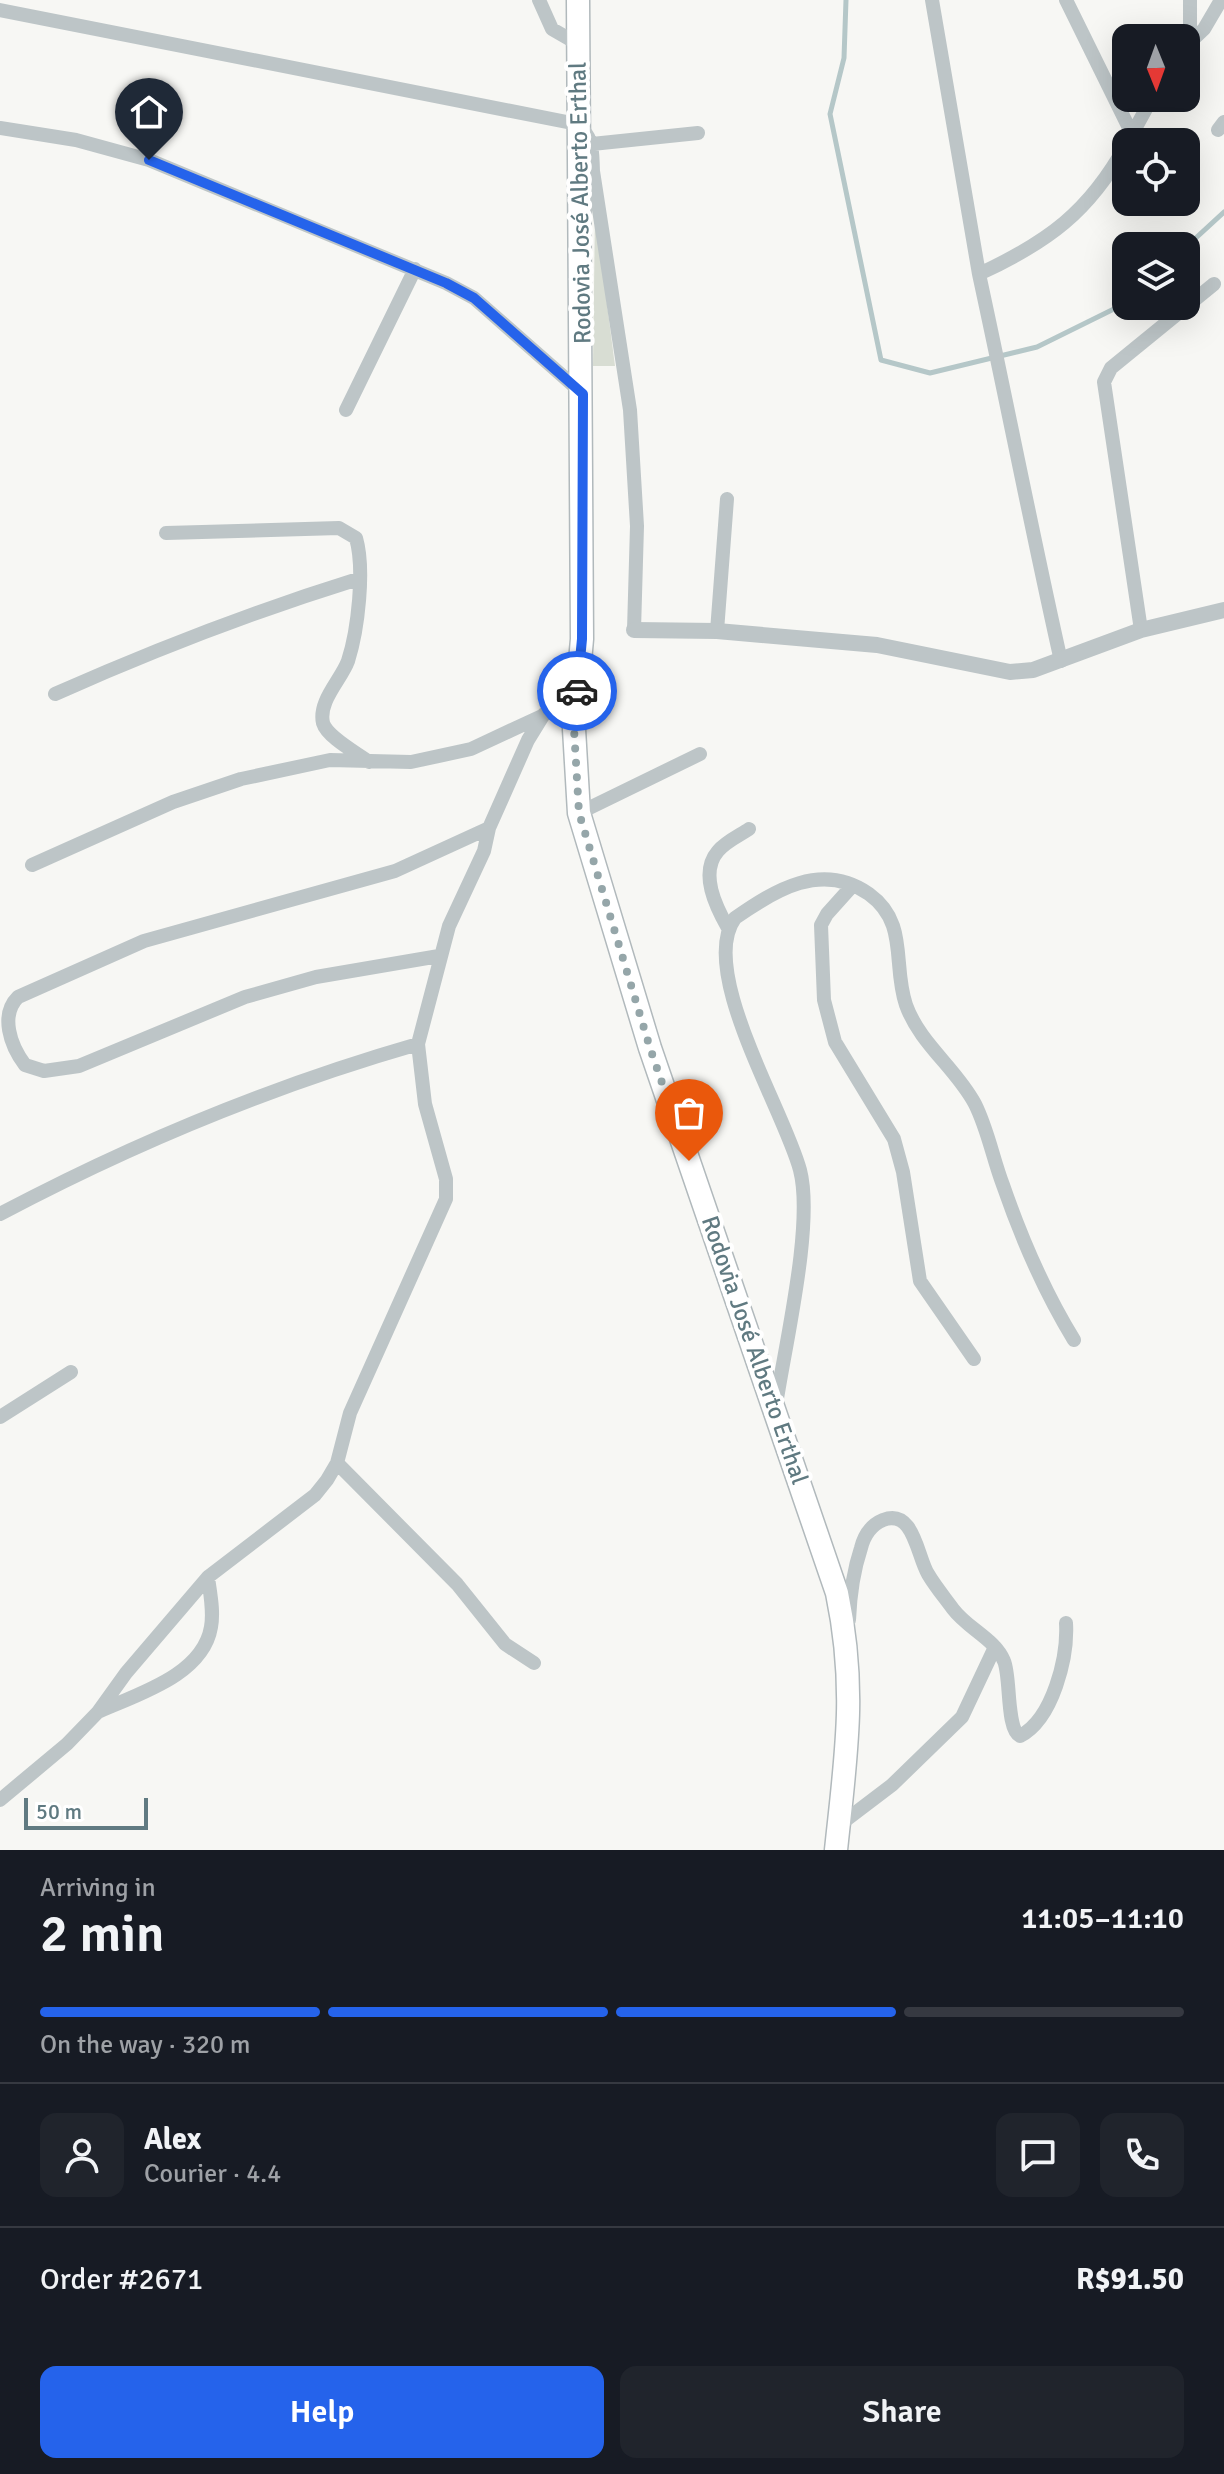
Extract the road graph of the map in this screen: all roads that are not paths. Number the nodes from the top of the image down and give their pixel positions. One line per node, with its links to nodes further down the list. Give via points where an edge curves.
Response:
1 (539, 0): 10 (street, via 552,29)
2 (578, 0): 10 (main road, Rodovia José Alberto Erthal)
3 (932, 0): 18 (street)
4 (1066, 0): 13 (street)
5 (1190, 0): 8 (street)
6 (1221, 0): 9 (street)
7 (0, 10): 11 (street)
8 (1189, 24)
9 (1200, 32)
10 (578, 44): 11 (main road, Rodovia José Alberto Erthal)
11 (577, 124): 15 (street); 20 (main road, Rodovia José Alberto Erthal)
12 (0, 128): 17 (street, via 76,140 149,160)
13 (1124, 128)
14 (698, 133): 15 (street)
15 (592, 144): 26 (street, via 630,410 637,526)
16 (1112, 170): 18 (street, via 1077,212 1020,254)
17 (415, 269): 20 (street, via 474,298); 21 (street)
18 (979, 274): 29 (street)
19 (1214, 284): 27 (street, via 1111,368 1104,382)
20 (583, 394): 31 (main road, Rodovia José Alberto Erthal, via 582,639)
21 (346, 410)
22 (727, 499): 28 (street)
23 (166, 533): 24 (street, via 339,528 356,538)
24 (358, 579): 30 (street, via 160,649); 34 (street, via 347,662 322,719 327,730)
25 (1224, 610): 27 (street)
26 (634, 630): 28 (street)
27 (1141, 630): 29 (street)
28 (717, 631): 29 (street, via 877,645 1010,672)
29 (1061, 661)
30 (55, 694)
31 (576, 705): 32 (street); 35 (main road, Rodovia José Alberto Erthal)
32 (544, 714): 34 (street, via 471,749 411,762); 36 (street)
33 (700, 754): 35 (street)
34 (370, 762): 38 (street, via 330,760 241,779 173,802)
35 (579, 813): 47 (main road, Rodovia José Alberto Erthal, via 650,1048)
36 (489, 828): 41 (street); 41 (street, via 395,871 144,941 18,997 4,1017 25,1065 56,1071 245,997 316,977)
37 (749, 829): 40 (street, via 713,859 714,901)
38 (32, 865)
39 (853, 885): 40 (street, via 801,880 758,902); 44 (street, via 889,913 896,926 906,1004 931,1049 975,1103 1022,1238); 45 (street, via 827,914 819,939 831,1028 894,1139 920,1281)
40 (728, 928): 47 (street, via 725,963 736,1007 801,1171 804,1208)
41 (439, 956): 42 (street)
42 (418, 1044): 43 (street, via 244,1099); 49 (street, via 446,1199 350,1413)
43 (0, 1214)
44 (1074, 1340)
45 (974, 1359)
46 (71, 1372): 48 (street)
47 (775, 1413): 52 (main road, Rodovia José Alberto Erthal, via 816,1522)
48 (0, 1417)
49 (337, 1463): 50 (street, via 315,1495); 54 (street, via 457,1584 505,1644)
50 (208, 1577): 55 (street); 55 (street, via 211,1626 197,1655 168,1679)
51 (1066, 1623): 53 (street, via 1064,1662 1055,1689 1020,1736 1012,1727 1007,1668)
52 (847, 1641): 53 (street, via 864,1536 890,1518 903,1521 913,1533 927,1572 962,1620); 57 (main road, Rodovia José Alberto Erthal, via 850,1717)
53 (995, 1647): 57 (street, via 962,1717 892,1785)
54 (534, 1663)
55 (98, 1712): 56 (street)
56 (0, 1800)
57 (838, 1826): 58 (main road, Rodovia José Alberto Erthal)
58 (836, 1850)

